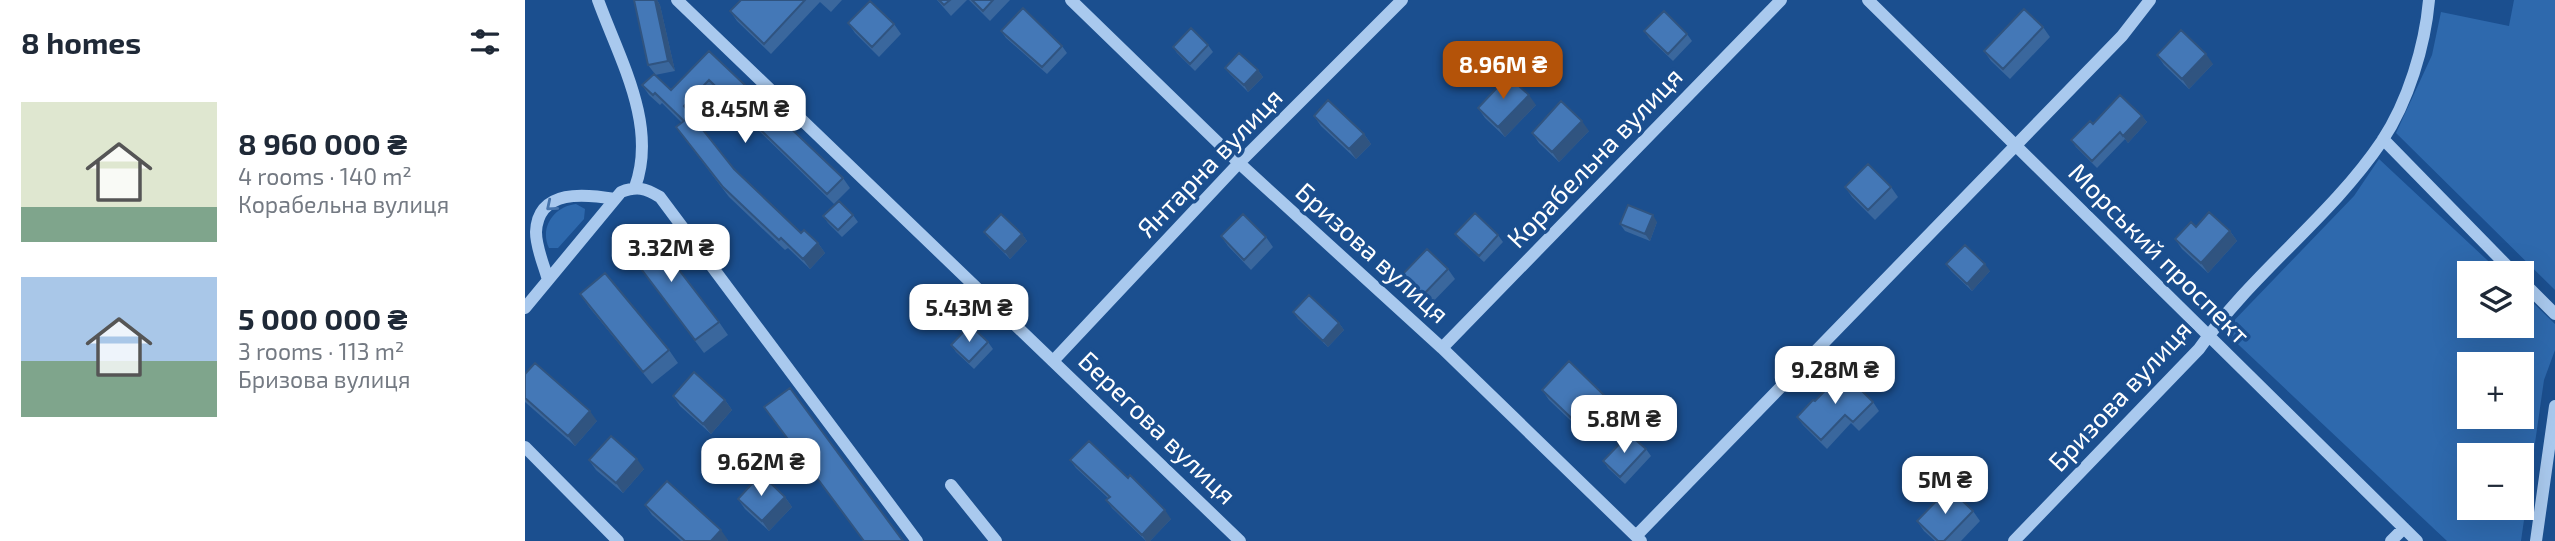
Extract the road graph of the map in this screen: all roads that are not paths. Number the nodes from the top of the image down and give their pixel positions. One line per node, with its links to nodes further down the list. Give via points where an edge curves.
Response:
1 (598, 0): 12 (street, via 640,114 643,146)
2 (677, 0): 21 (street, Берегова вулиця)
3 (1071, 0): 11 (street, Бризова вулиця)
4 (1402, 0): 11 (street, Янтарна вулиця)
5 (1781, 0): 20 (street, Корабельна вулиця)
6 (1868, 0): 10 (street, Морський проспект)
7 (2150, 0): 10 (street, via 2122,36)
8 (2429, 0): 9 (street, Бризова вулиця, via 2413,75)
9 (2383, 139): 14 (street); 19 (street, Бризова вулиця, via 2347,186)
10 (2015, 144): 19 (street, Морський проспект); 26 (street)
11 (1239, 163): 20 (street, Бризова вулиця); 21 (street, Янтарна вулиця)
12 (635, 187): 13 (street); 28 (street, via 660,197)
13 (615, 199): 15 (street); 15 (street, one-way to 15, via 571,194 546,207 536,230)
14 (2502, 261)
15 (548, 280): 17 (street)
16 (2534, 293): 18 (street)
17 (525, 308)
18 (2555, 314)
19 (2209, 335): 25 (street, Морський проспект); 31 (street, Бризова вулиця)
20 (1442, 348): 26 (street, Бризова вулиця)
21 (1054, 360): 30 (street, Берегова вулиця)
22 (2555, 406): 34 (street)
23 (525, 447): 27 (street)
24 (951, 485): 29 (street)
25 (2404, 528): 32 (street); 33 (street, Морський проспект)
26 (1639, 539)
27 (618, 541)
28 (917, 541)
29 (996, 541)
30 (1240, 541)
31 (2014, 541)
32 (2391, 541)
33 (2417, 541)
34 (2536, 541)

